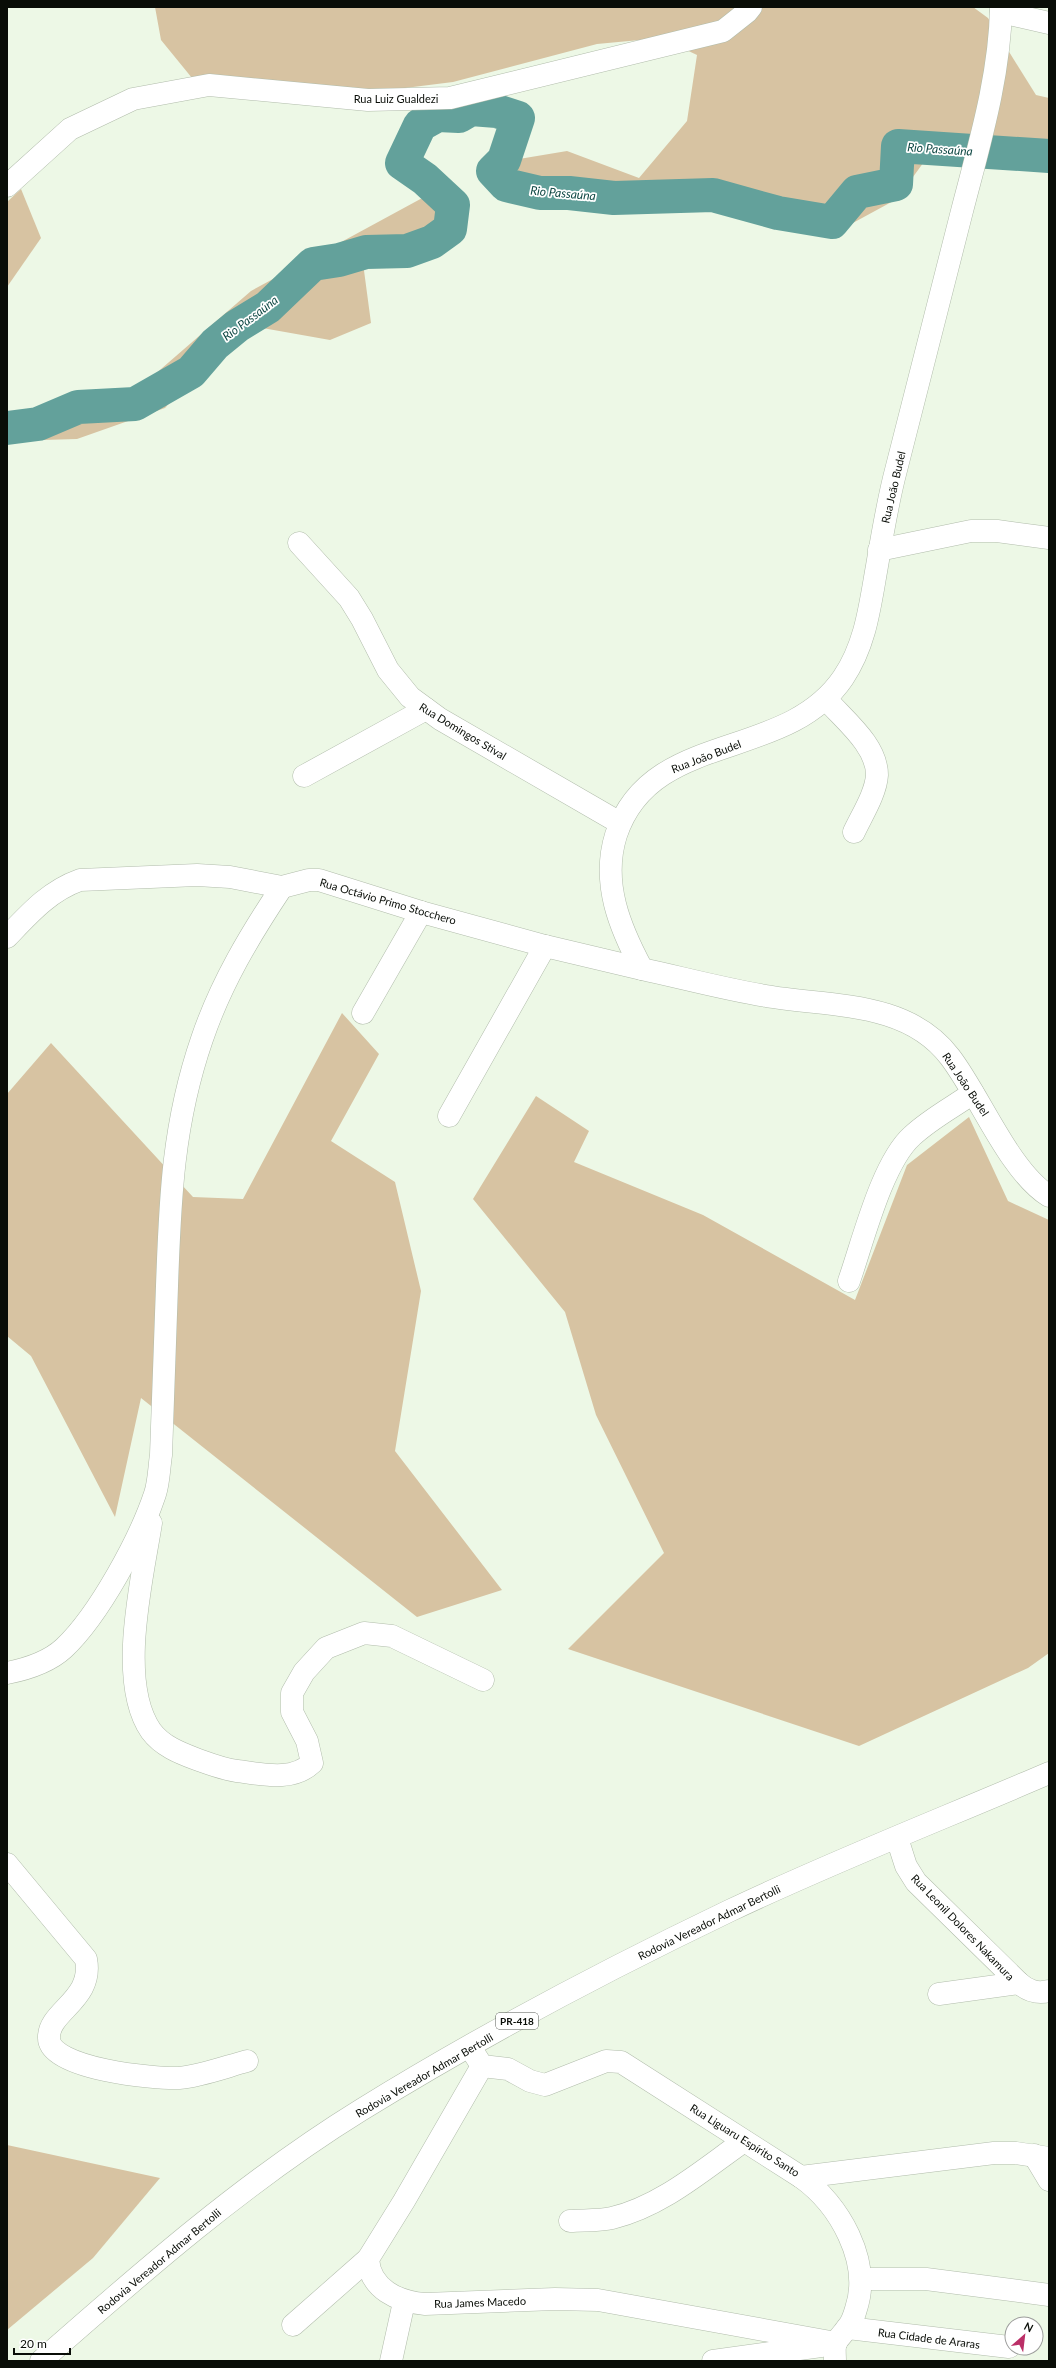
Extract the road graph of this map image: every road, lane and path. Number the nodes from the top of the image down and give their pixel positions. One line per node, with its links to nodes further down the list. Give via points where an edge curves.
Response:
1 (751, 7): 4 (main road, Rua Luiz Gualdezi, via 723,31 450,98 368,100 209,85 133,99 70,129)
2 (1001, 9): 3 (main road); 7 (main road, Rua João Budel, via 994,75 977,153 893,480)
3 (1049, 23)
4 (7, 186)
5 (1049, 538): 7 (main road, via 997,531 971,531)
6 (299, 543): 9 (main road, Rua Domingos Stival, via 349,598 397,683)
7 (879, 550): 8 (main road, Rua João Budel, via 861,642 856,656)
8 (826, 700): 11 (main road, Rua João Budel, via 782,728 672,768 648,784 631,804); 12 (main road, via 870,751 875,764 877,775 874,787)
9 (426, 710): 10 (main road); 11 (main road, Rua Domingos Stival)
10 (304, 776)
11 (620, 823): 17 (main road, Rua João Budel, via 614,844 611,871 614,902 620,924)
12 (854, 832)
13 (282, 887): 14 (main road, Rua Octávio Primo Stocchero, via 319,880); 15 (main road, Rua Octávio Primo Stocchero, via 230,876 197,874 80,880 49,895); 23 (main road, via 234,964 218,999 202,1038 175,1146 170,1192 161,1455)
14 (422, 912): 16 (main road, Rua Octávio Primo Stocchero); 18 (main road)
15 (7, 937)
16 (545, 946): 17 (main road, Rua Octávio Primo Stocchero); 20 (main road)
17 (642, 969): 19 (main road, Rua João Budel, via 755,994 854,1007 902,1019 939,1045 950,1057)
18 (363, 1013)
19 (973, 1093): 21 (main road, Rua João Budel, via 1027,1177); 22 (main road, via 926,1125 900,1149 884,1181)
20 (450, 1116)
21 (1049, 1196)
22 (850, 1281)
23 (156, 1493): 24 (main road, via 140,1533 87,1622 64,1648 48,1660); 25 (main road, via 137,1612 133,1672 138,1704 151,1731 173,1751 224,1769 280,1776 303,1771 312,1762 307,1741 292,1712 292,1693 304,1672 326,1648 364,1634 392,1636)
24 (7, 1673)
25 (483, 1680)
26 (1049, 1773): 27 (main road, Rodovia Vereador Admar Bertolli / PR-418)
27 (897, 1838): 29 (main road, Rua Leonil Dolores Nakamura, via 906,1866 916,1882); 32 (main road, Rodovia Vereador Admar Bertolli / PR-418, via 730,1911 607,1972)
28 (7, 1864): 33 (main road, via 86,1959 86,1983 56,2022 49,2038 57,2054 82,2064 145,2077 163,2078 181,2078)
29 (1019, 1984): 30 (main road, Rua Leonil Dolores Nakamura, via 1034,1992); 31 (main road)
30 (1049, 1991)
31 (939, 1994)
32 (469, 2047): 34 (main road); 47 (main road, Rodovia Vereador Admar Bertolli / PR-418, via 360,2111 260,2179 134,2281)
33 (247, 2061)
34 (482, 2066): 35 (main road, Rua Liguaru Espírito Santo, via 508,2068 530,2081 545,2085 606,2061 621,2062); 40 (main road)
35 (744, 2141): 37 (main road, Rua Liguaru Espírito Santo); 39 (main road, via 648,2205 611,2218)
36 (1042, 2156): 37 (main road, Rua Liguaru Espírito Santo, via 994,2152); 38 (main road)
37 (800, 2177): 41 (main road, via 823,2195 843,2227 858,2259)
38 (1049, 2180)
39 (570, 2221)
40 (368, 2259): 43 (main road, Rua James Macedo, via 373,2278 387,2293); 44 (main road)
41 (861, 2279): 42 (main road, via 926,2279); 45 (main road, via 857,2306)
42 (1049, 2295)
43 (404, 2302): 45 (main road, Rua James Macedo, via 425,2304 555,2298 598,2300); 48 (main road)
44 (293, 2325)
45 (840, 2344): 46 (main road, Rua Cidade de Araras); 49 (main road)
46 (1004, 2347)
47 (41, 2361)
48 (391, 2361)
49 (713, 2361)

